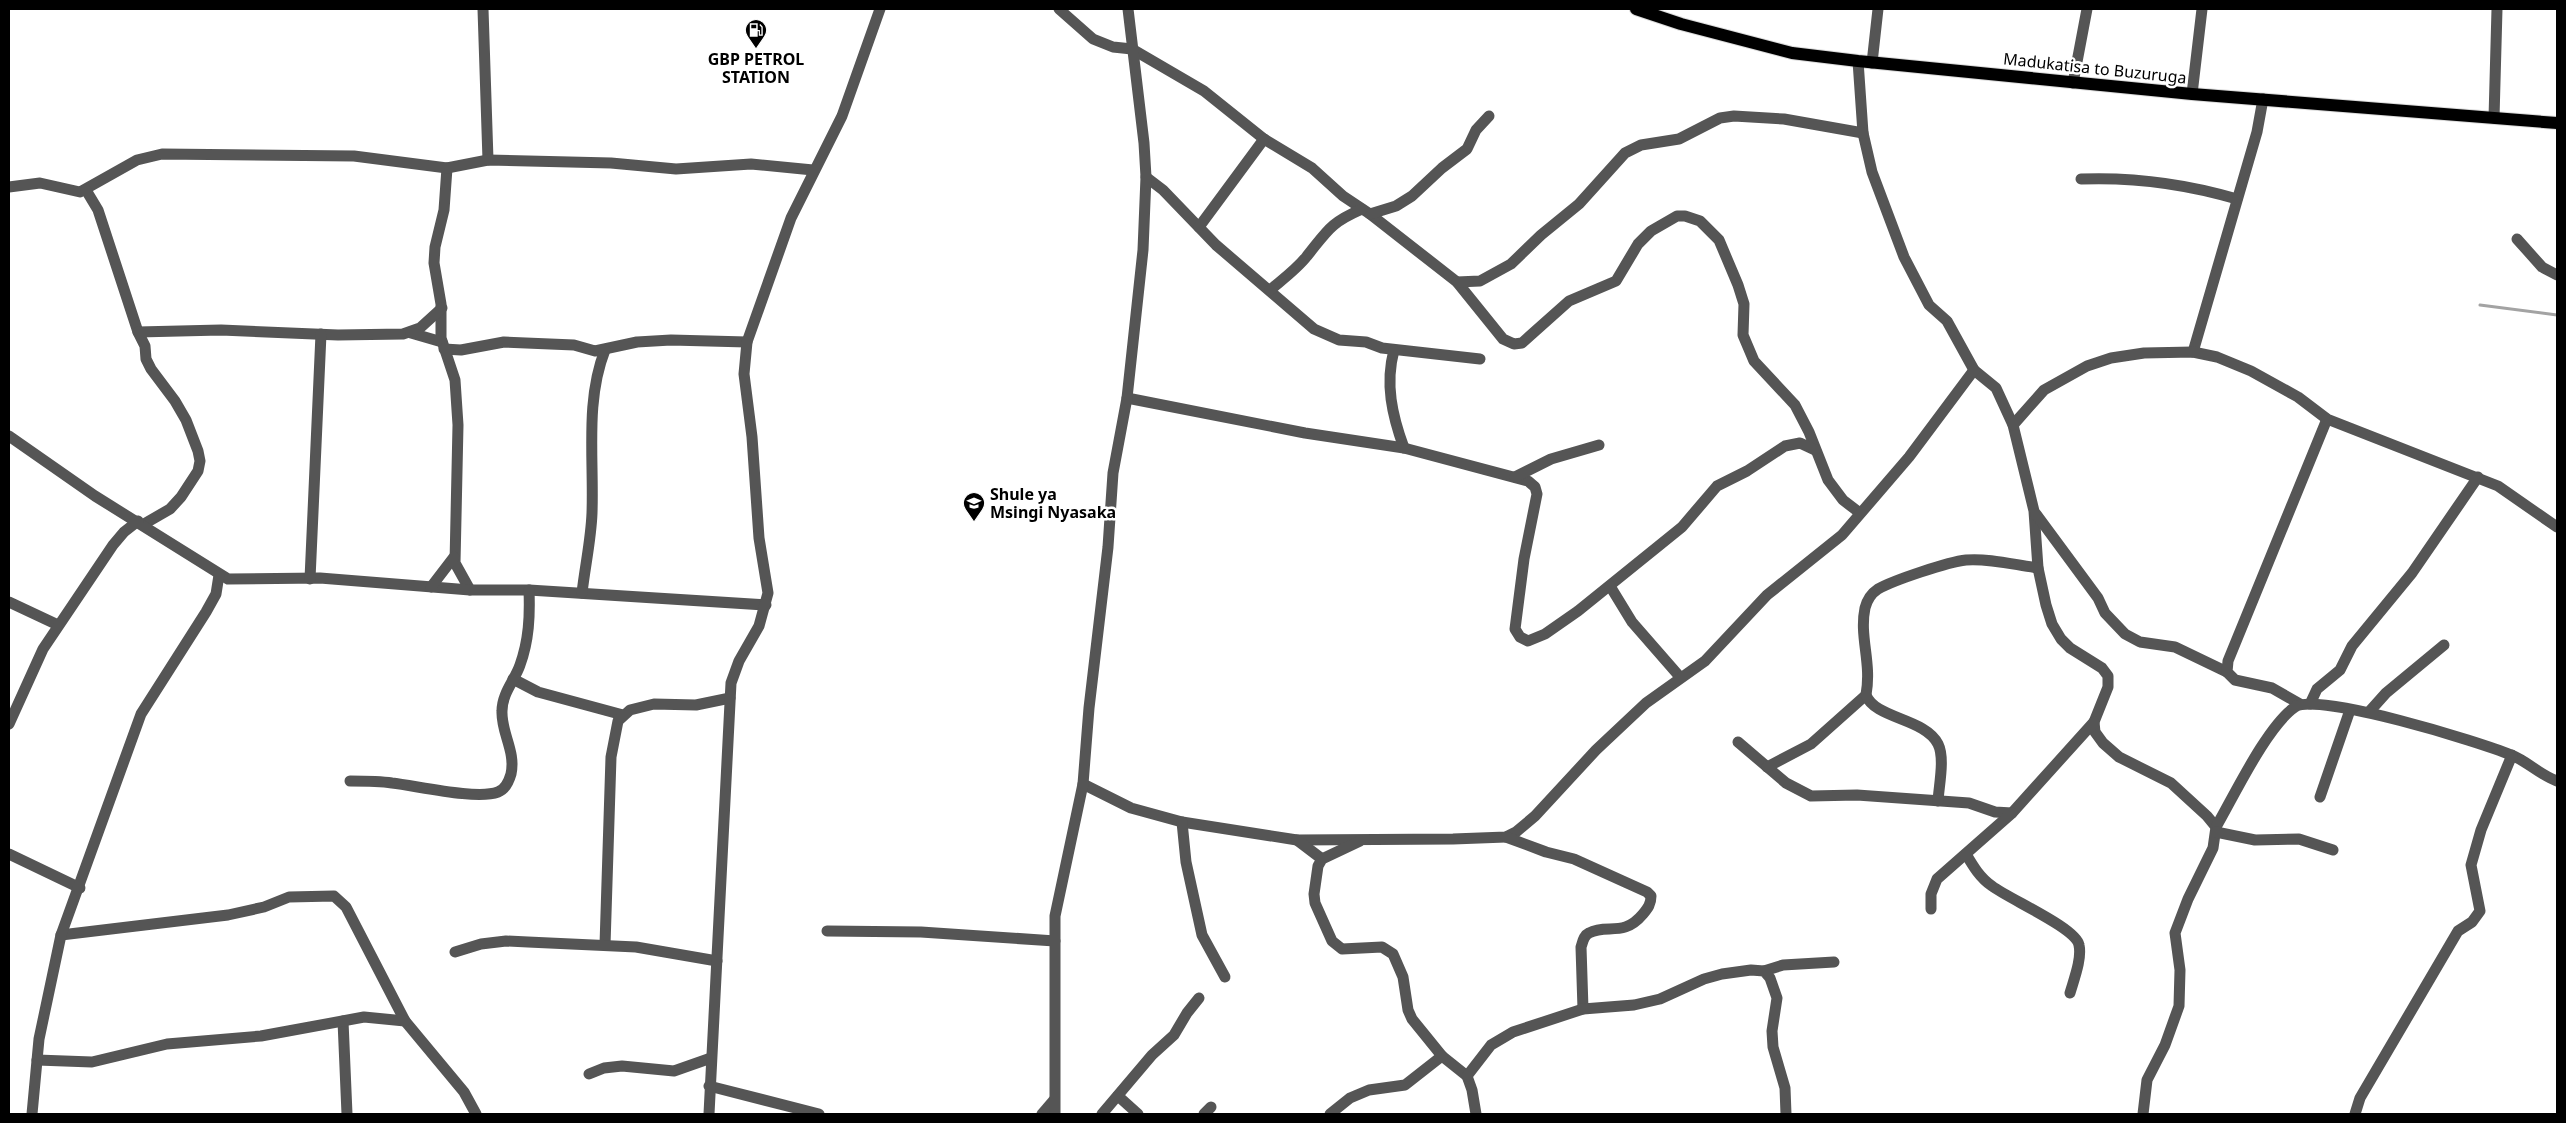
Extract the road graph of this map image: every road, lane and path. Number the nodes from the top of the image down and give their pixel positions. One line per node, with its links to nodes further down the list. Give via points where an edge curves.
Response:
1 (483, 9): 21 (street)
2 (880, 9): 23 (street, via 842,116)
3 (1059, 9): 10 (street, via 1093,39 1113,47)
4 (1128, 9): 10 (street)
5 (1636, 9): 11 (main road, Madukatisa to Buzuruga, via 1792,53)
6 (1878, 9): 12 (street)
7 (2087, 9): 13 (street)
8 (2202, 9): 14 (street)
9 (2497, 9): 17 (street)
10 (1132, 49): 20 (street, via 1204,91); 24 (street)
11 (1858, 62): 12 (main road, Madukatisa to Buzuruga); 19 (street)
12 (1872, 63): 13 (main road, Madukatisa to Buzuruga)
13 (2073, 83): 14 (main road, Madukatisa to Buzuruga)
14 (2192, 94): 15 (main road, Madukatisa to Buzuruga)
15 (2263, 98): 17 (main road, Madukatisa to Buzuruga); 28 (street, via 2257,132)
16 (1489, 116): 29 (street, via 1476,130 1467,149 1412,196 1396,206)
17 (2494, 118): 18 (main road, Madukatisa to Buzuruga)
18 (2557, 123)
19 (1863, 133): 33 (street, via 1784,119 1734,116 1720,118 1679,139 1642,145 1625,153 1579,204 1511,264 1480,281); 45 (street, via 1872,172 1914,279 1930,306 1947,321)
20 (1264, 139): 29 (street, via 1300,159); 30 (street)
21 (488, 160): 22 (street); 23 (street, via 611,163 676,169 751,164)
22 (447, 168): 27 (street, via 354,156 162,154 137,160); 35 (street, via 444,210 434,263)
23 (814, 170): 39 (street, via 791,218)
24 (1146, 177): 30 (street); 46 (street, via 1140,282)
25 (2080, 179): 28 (street, via 2125,179)
26 (9, 187): 27 (street, via 40,183 74,192)
27 (86, 190): 36 (street, via 98,210)
28 (2237, 198): 43 (street)
29 (1366, 212): 33 (street); 34 (street, via 1332,225 1307,257)
30 (1200, 228): 34 (street, via 1223,252)
31 (2517, 239): 32 (street, via 2542,267)
32 (2557, 275)
33 (1457, 282): 52 (street, via 1503,339 1514,344 1522,343 1569,301 1616,281 1633,250 1651,231 1677,216 1700,221 1719,240 1738,285 1744,304 1743,335 1754,361 1795,405)
34 (1270, 290): 42 (street, via 1325,336)
35 (442, 308): 37 (street); 40 (street)
36 (138, 332): 38 (street, via 221,330); 57 (street, via 151,370 186,420 200,461 198,471 181,498 170,508)
37 (411, 333): 38 (street); 40 (street)
38 (321, 334): 62 (street)
39 (747, 342): 41 (street, via 671,340 638,342); 69 (street, via 744,374 759,538 768,585)
40 (443, 345): 41 (street, via 461,350 504,342 574,345 595,351); 59 (street, via 455,380 458,425)
41 (605, 350): 67 (street, via 594,387 592,514)
42 (1394, 350): 44 (street); 51 (street, via 1389,388)
43 (2193, 352): 47 (street, via 2217,357 2251,371 2298,397); 48 (street, via 2144,353 2087,366 2044,390)
44 (1480, 359)
45 (1974, 370): 48 (street, via 1996,388); 56 (street, via 1909,457)
46 (1127, 398): 51 (street, via 1305,433); 88 (street, via 1112,473 1108,547)
47 (2327, 419): 54 (street); 72 (street, via 2228,661)
48 (2013, 426): 55 (street)
49 (9, 436): 57 (street, via 95,496)
50 (1599, 445): 53 (street, via 1551,459)
51 (1404, 448): 53 (street)
52 (1815, 450): 56 (street, via 1834,489); 63 (street, via 1800,443 1785,446 1717,486 1682,527)
53 (1515, 477): 63 (street, via 1528,481 1537,494 1518,599 1515,629 1520,637 1528,641 1545,634)
54 (2478, 477): 58 (street, via 2498,486); 77 (street, via 2412,572 2352,646 2340,670)
55 (2034, 511): 60 (street); 72 (street, via 2098,598 2105,613 2125,634 2140,642 2175,647)
56 (1860, 513): 73 (street, via 1842,535 1767,595 1705,661)
57 (141, 523): 61 (street); 70 (street, via 124,532 113,545)
58 (2557, 526)
59 (454, 557): 64 (street); 65 (street)
60 (2038, 568): 75 (street, via 1967,560 1895,581 1877,590 1866,606 1863,626 1869,664); 81 (street, via 2046,605 2061,640 2102,668 2108,676 2108,687)
61 (219, 575): 62 (street, via 228,579); 101 (street, via 211,603 141,714)
62 (310, 579): 64 (street)
63 (1610, 586): 73 (street, via 1632,622)
64 (432, 587): 65 (street)
65 (470, 590): 66 (street)
66 (529, 590): 67 (street); 74 (street, via 527,645)
67 (582, 593): 69 (street)
68 (9, 602): 70 (street)
69 (766, 605): 76 (street, via 756,632 734,671)
70 (58, 625): 82 (street, via 43,649)
71 (2444, 645): 79 (street, via 2386,693)
72 (2227, 672): 77 (street, via 2235,680 2272,688)
73 (1680, 678): 94 (street, via 1646,702 1535,816)
74 (513, 679): 80 (street, via 538,692); 87 (street, via 502,710 513,762 507,784 500,791 477,794 391,782)
75 (1866, 695): 85 (street, via 1811,744); 90 (street, via 1873,706 1924,730 1938,744)
76 (730, 698): 80 (street, via 696,705 654,704); 108 (street)
77 (2305, 704): 78 (street); 93 (street, via 2280,720)
78 (2350, 710): 79 (street); 89 (street)
79 (2369, 712): 84 (street)
80 (622, 715): 106 (street, via 611,757)
81 (2094, 722): 91 (street); 93 (street, via 2095,732 2108,747 2134,766 2171,783 2207,816)
82 (9, 724)
83 (1738, 742): 85 (street)
84 (2512, 755): 86 (street); 138 (street, via 2481,830 2471,865 2480,911 2472,922 2458,931 2360,1098)
85 (1767, 767): 90 (street, via 1794,789 1811,796 1857,795)
86 (2557, 780)
87 (350, 781)
88 (1082, 784): 92 (street, via 1131,808); 105 (street, via 1055,916)
89 (2320, 797)
90 (1938, 801): 91 (street, via 1969,803 1995,812)
91 (2012, 813): 99 (street)
92 (1182, 822): 95 (street); 111 (street, via 1186,862 1202,935)
93 (2216, 830): 97 (street, via 2255,840 2299,839); 137 (street, via 2213,848 2175,933 2180,970 2179,1006 2165,1046 2147,1080)
94 (1506, 837): 96 (street); 114 (street, via 1574,859 1650,896 1650,906 1634,923 1616,930 1591,932 1584,938)
95 (1297, 840): 96 (street); 100 (street)
96 (1362, 840): 100 (street)
97 (2333, 850)
98 (9, 854): 101 (street)
99 (1966, 854): 102 (street, via 1937,879 1931,894); 112 (street, via 1990,885 2076,936 2080,951)
100 (1322, 859): 117 (street, via 1314,894 1332,941 1342,949 1382,948 1393,954 1403,977 1412,1019)
101 (80, 888): 104 (street)
102 (1931, 909)
103 (827, 931): 105 (street, via 930,932)
104 (61, 935): 116 (street, via 228,915 264,907 289,897 334,896 346,907); 119 (street)
105 (1054, 941): 124 (street)
106 (605, 945): 107 (street, via 506,941); 108 (street)
107 (456, 952)
108 (717, 961): 118 (street)
109 (1834, 962): 110 (street, via 1783,965)
110 (1764, 971): 114 (street, via 1751,970 1704,979 1679,992 1634,1005); 136 (street, via 1777,998 1773,1047 1784,1088)
111 (1225, 977)
112 (2070, 993)
113 (1199, 998): 123 (street, via 1174,1035)
114 (1583, 1009): 121 (street, via 1498,1039)
115 (343, 1021): 116 (street, via 364,1017); 119 (street, via 260,1036 167,1044 92,1062); 126 (street)
116 (406, 1021): 127 (street, via 464,1092)
117 (1442, 1056): 121 (street); 134 (street, via 1405,1085 1369,1090 1350,1098)
118 (711, 1058): 120 (street, via 674,1071 622,1066); 122 (street)
119 (37, 1060): 125 (street)
120 (589, 1074)
121 (1467, 1076): 135 (street)
122 (709, 1086): 128 (street); 129 (street)
123 (1118, 1096): 132 (street); 133 (street)
124 (1054, 1100): 130 (street); 131 (street)
125 (32, 1114)
126 (347, 1114)
127 (476, 1114)
128 (709, 1114)
129 (819, 1114)
130 (1042, 1114)
131 (1055, 1114)
132 (1102, 1114)
133 (1138, 1114)
134 (1330, 1114)
135 (1476, 1114)
136 (1786, 1114)
137 (2143, 1114)
138 (2355, 1114)

